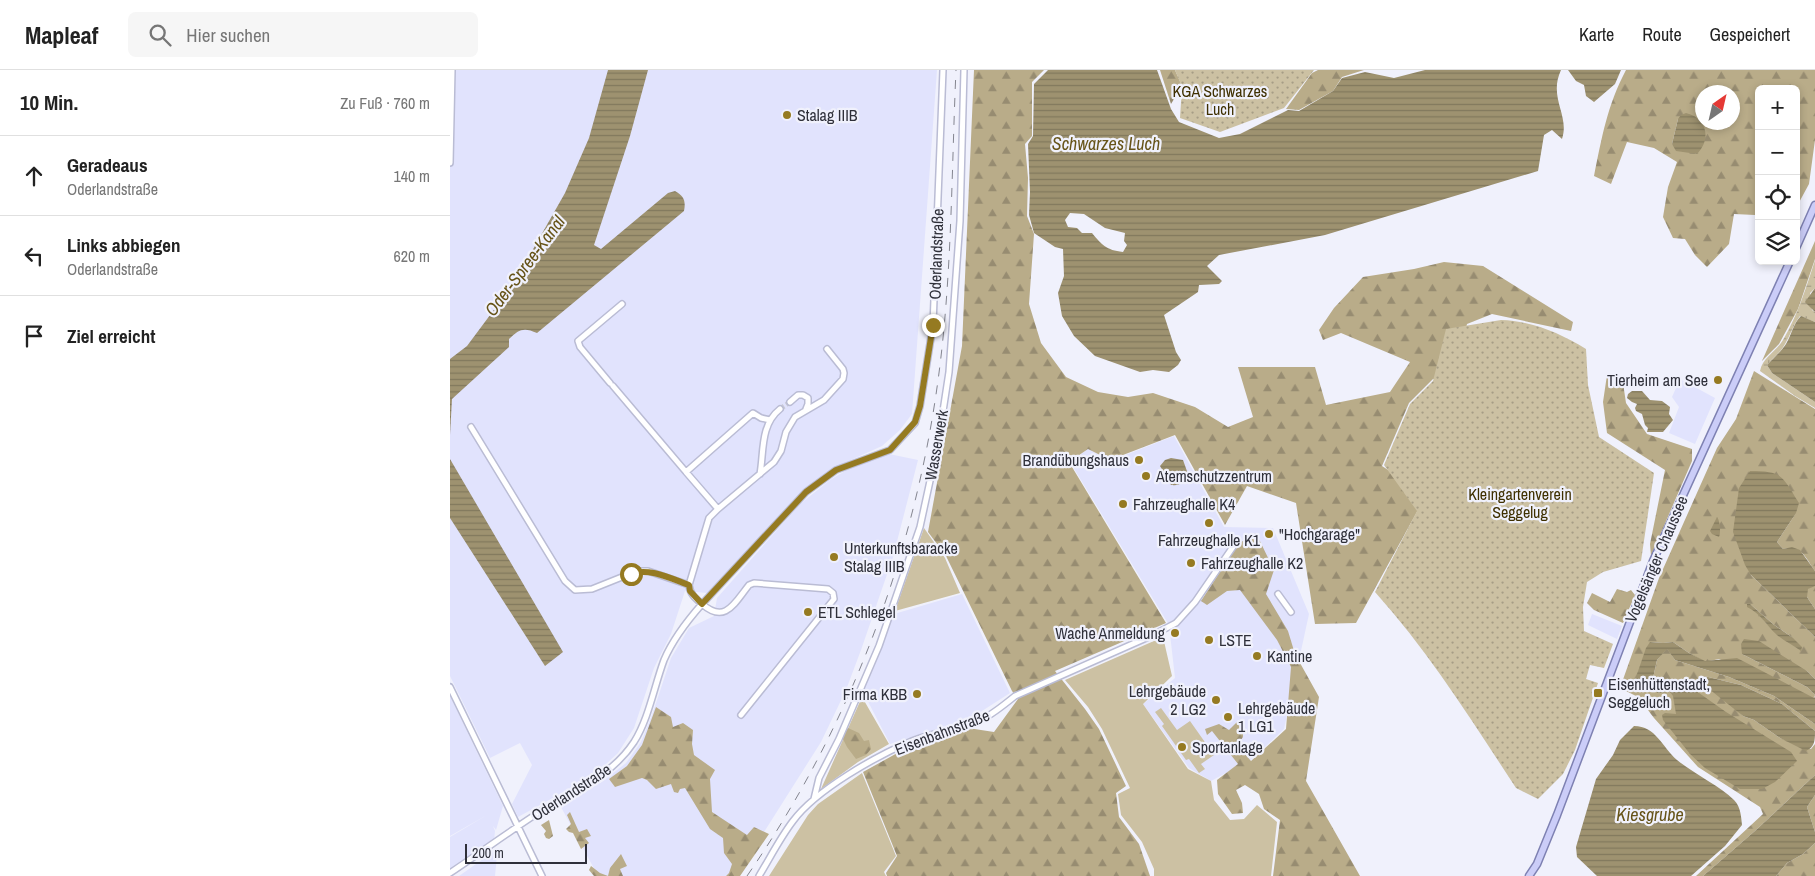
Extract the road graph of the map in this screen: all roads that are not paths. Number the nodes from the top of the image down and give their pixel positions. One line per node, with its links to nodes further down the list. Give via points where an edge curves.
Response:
1 (452, 70): 4 (street)
2 (943, 70): 21 (street, Oderlandstraße, via 933,325 915,422 890,450 836,470 806,492)
3 (964, 70): 25 (street, Wasserwerk, via 955,307 938,444 920,527 879,646 819,778)
4 (450, 162)
5 (1815, 205): 6 (main road)
6 (1800, 239)
7 (1788, 265): 30 (main road, Vogelsänger Chaussee, via 1647,575 1538,864)
8 (622, 304): 15 (street, via 578,341 580,347)
9 (827, 349): 12 (street, via 843,369 843,380 824,400)
10 (790, 402): 12 (street, via 803,395 808,398)
11 (780, 409): 13 (street)
12 (806, 410): 16 (street, via 795,417 786,432 781,451)
13 (770, 420): 15 (street, via 753,413); 16 (street, via 765,432)
14 (471, 427): 19 (street, via 565,581 575,590 592,589 637,571)
15 (686, 472): 17 (street)
16 (760, 474): 17 (street)
17 (718, 509): 19 (street, via 709,518)
18 (1237, 541): 25 (street, Eisenbahnstraße, via 1195,602 1173,625 1015,696 979,721 912,741 861,766)
19 (689, 585): 21 (street, via 690,591)
20 (1278, 594): 22 (street)
21 (702, 604): 24 (street, via 716,613 723,613 754,583 833,593 834,599); 26 (street, Oderlandstraße, via 670,647 643,724 615,765 598,779)
22 (1291, 612)
23 (450, 687): 26 (street)
24 (741, 714)
25 (814, 799): 29 (street, Eisenbahnstraße, via 793,821)
26 (517, 826): 27 (street, Oderlandstraße); 28 (street)
27 (450, 874)
28 (542, 876)
29 (759, 876)
30 (1529, 876)

